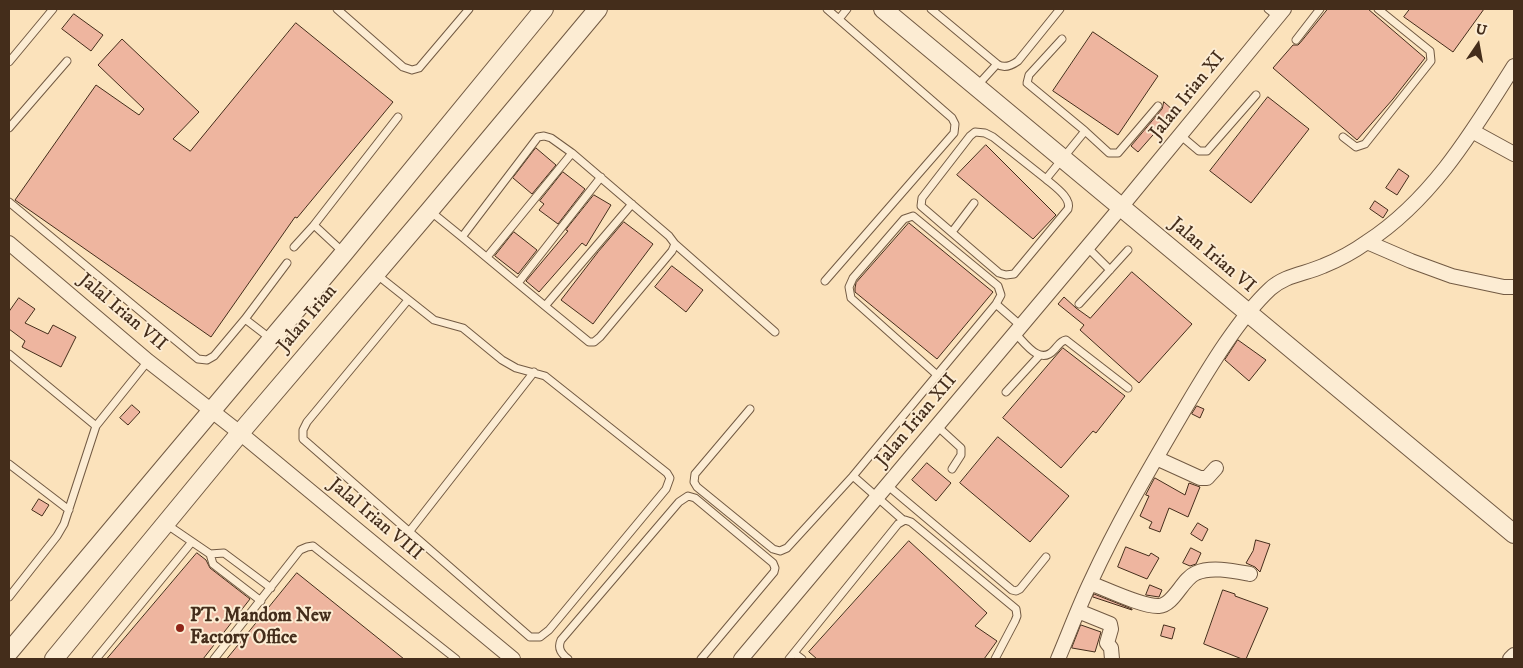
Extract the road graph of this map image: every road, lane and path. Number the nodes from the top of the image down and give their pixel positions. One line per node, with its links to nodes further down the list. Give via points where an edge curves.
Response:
1 (53, 9): 18 (lane)
2 (337, 9): 3 (lane, via 399,64 412,70 419,68)
3 (469, 9)
4 (544, 9): 49 (street, Jalan Irian)
5 (598, 9): 39 (street, Jalan Irian)
6 (827, 9): 14 (lane)
7 (847, 9): 14 (lane)
8 (882, 9): 21 (street, Jalan Irian VI)
9 (931, 9): 19 (lane)
10 (1060, 9): 19 (lane, via 1018,61 1006,66)
11 (1320, 9): 16 (lane)
12 (1378, 9): 29 (lane, via 1430,51 1431,61 1365,144 1356,147)
13 (1277, 11): 28 (street, Jalan Irian XI)
14 (838, 19): 54 (lane, via 955,124 954,132)
15 (1062, 39): 26 (lane, via 1029,75 1027,83)
16 (1296, 40)
17 (67, 61): 25 (lane)
18 (9, 62)
19 (997, 64): 21 (lane)
20 (1514, 66): 27 (street)
21 (976, 88): 32 (street, Jalan Irian VI)
22 (1256, 95): 28 (lane, via 1211,149 1199,151)
23 (1158, 106): 26 (lane, via 1118,153 1109,152)
24 (398, 117): 40 (lane)
25 (9, 128)
26 (1085, 131): 32 (lane)
27 (1472, 131): 31 (street); 44 (street, via 1421,197 1394,223)
28 (1180, 135): 38 (street, Jalan Irian XI)
29 (1343, 138)
30 (572, 153): 33 (lane); 42 (lane, via 551,138 538,137); 50 (lane)
31 (1514, 154)
32 (1062, 159): 34 (lane); 38 (street, Jalan Irian VI)
33 (601, 178): 37 (lane); 55 (lane)
34 (1046, 179): 41 (lane, via 1068,200 1069,207 1014,274 999,273); 41 (lane, via 993,137 975,132 921,201 924,209)
35 (9, 202): 62 (lane, via 198,359 207,360 214,356)
36 (974, 203): 41 (lane)
37 (632, 204): 45 (lane); 60 (lane)
38 (1121, 207): 47 (street, Jalan Irian XII); 61 (street, Jalan Irian VI)
39 (430, 210): 42 (lane); 53 (street, Jalan Irian)
40 (314, 225): 46 (lane); 49 (lane)
41 (952, 232)
42 (462, 237): 50 (lane)
43 (9, 242): 68 (street, Jalal Irian VII)
44 (1367, 242): 56 (street, via 1452,276); 61 (street, via 1322,267 1295,274 1277,284)
45 (674, 244): 60 (lane, via 672,251 594,342 589,342); 64 (lane)
46 (294, 246)
47 (1087, 247): 52 (lane); 63 (street, Jalan Irian XII)
48 (1128, 250): 52 (lane)
49 (344, 253): 65 (street, Jalan Irian)
50 (487, 257): 55 (lane)
51 (287, 263): 62 (lane)
52 (1110, 270): 59 (lane)
53 (375, 273): 57 (lane); 77 (street, Jalan Irian)
54 (825, 281)
55 (518, 283): 60 (lane)
56 (1514, 287)
57 (408, 300): 69 (lane, via 434,320 464,328 516,368); 88 (lane, via 302,432 306,443)
58 (996, 304): 63 (lane); 70 (lane); 70 (lane, via 1001,295 998,286 914,216 904,219 853,278 849,287 851,298)
59 (1079, 304)
60 (545, 306)
61 (1248, 314): 78 (street, via 1206,373); 89 (street, Jalan Irian VI)
62 (245, 319): 65 (lane)
63 (1018, 330): 67 (lane); 76 (street, Jalan Irian XII)
64 (775, 332)
65 (272, 339): 74 (street, Jalan Irian)
66 (9, 354): 75 (lane)
67 (1039, 356): 71 (lane, via 1049,355 1066,340); 72 (lane)
68 (148, 361): 74 (street, Jalal Irian VII); 75 (lane)
69 (534, 372): 88 (lane); 88 (lane, via 545,376 667,473 670,478 666,489 540,637 530,637)
70 (936, 374): 82 (lane)
71 (1128, 388)
72 (1006, 392)
73 (750, 409): 82 (lane, via 695,474 694,482 773,548 780,551 787,548)
74 (212, 411): 77 (street, Jalal Irian VIII); 99 (street, Jalan Irian)
75 (96, 426): 85 (lane)
76 (937, 426): 81 (lane, via 961,448 961,455); 83 (street, Jalan Irian XII)
77 (240, 433): 87 (street, Jalan Irian); 106 (street, Jalal Irian VIII)
78 (1156, 458): 80 (street, via 1200,478 1207,478); 94 (street, via 1132,498)
79 (9, 464): 85 (lane)
80 (1216, 468)
81 (952, 470)
82 (853, 476): 84 (lane)
83 (888, 485): 84 (street, Jalan Irian XII); 92 (lane, via 1012,590 1020,589)
84 (877, 498): 86 (lane); 109 (street, Jalan Irian XII)
85 (69, 510): 96 (lane, via 57,536)
86 (903, 520): 100 (lane); 112 (lane, via 911,522 1016,609 1015,621)
87 (166, 524): 90 (lane); 102 (street, Jalan Irian)
88 (409, 532)
89 (1514, 534)
90 (191, 543): 91 (lane); 103 (lane)
91 (210, 554): 95 (lane, via 224,552); 97 (lane, via 213,564)
92 (1046, 557)
93 (1250, 574): 94 (street, via 1219,570 1195,574 1162,606 1147,604)
94 (1090, 583): 98 (street)
95 (271, 588): 97 (lane); 105 (lane, via 300,550 316,548)
96 (9, 597)
97 (261, 601): 104 (lane)
98 (1078, 612): 113 (street); 114 (street, via 1110,624 1107,643)
99 (9, 652)
100 (794, 653): 110 (lane); 111 (lane)
101 (1514, 654): 115 (street)
102 (54, 659)
103 (96, 659)
104 (214, 659)
105 (456, 659)
106 (513, 659)
107 (568, 659): 108 (lane, via 561,653 560,640 679,502 690,496 759,551 775,568)
108 (701, 659)
109 (741, 659)
110 (789, 659)
111 (802, 659)
112 (995, 659)
113 (1058, 659)
114 (1112, 659)
115 (1510, 659)

